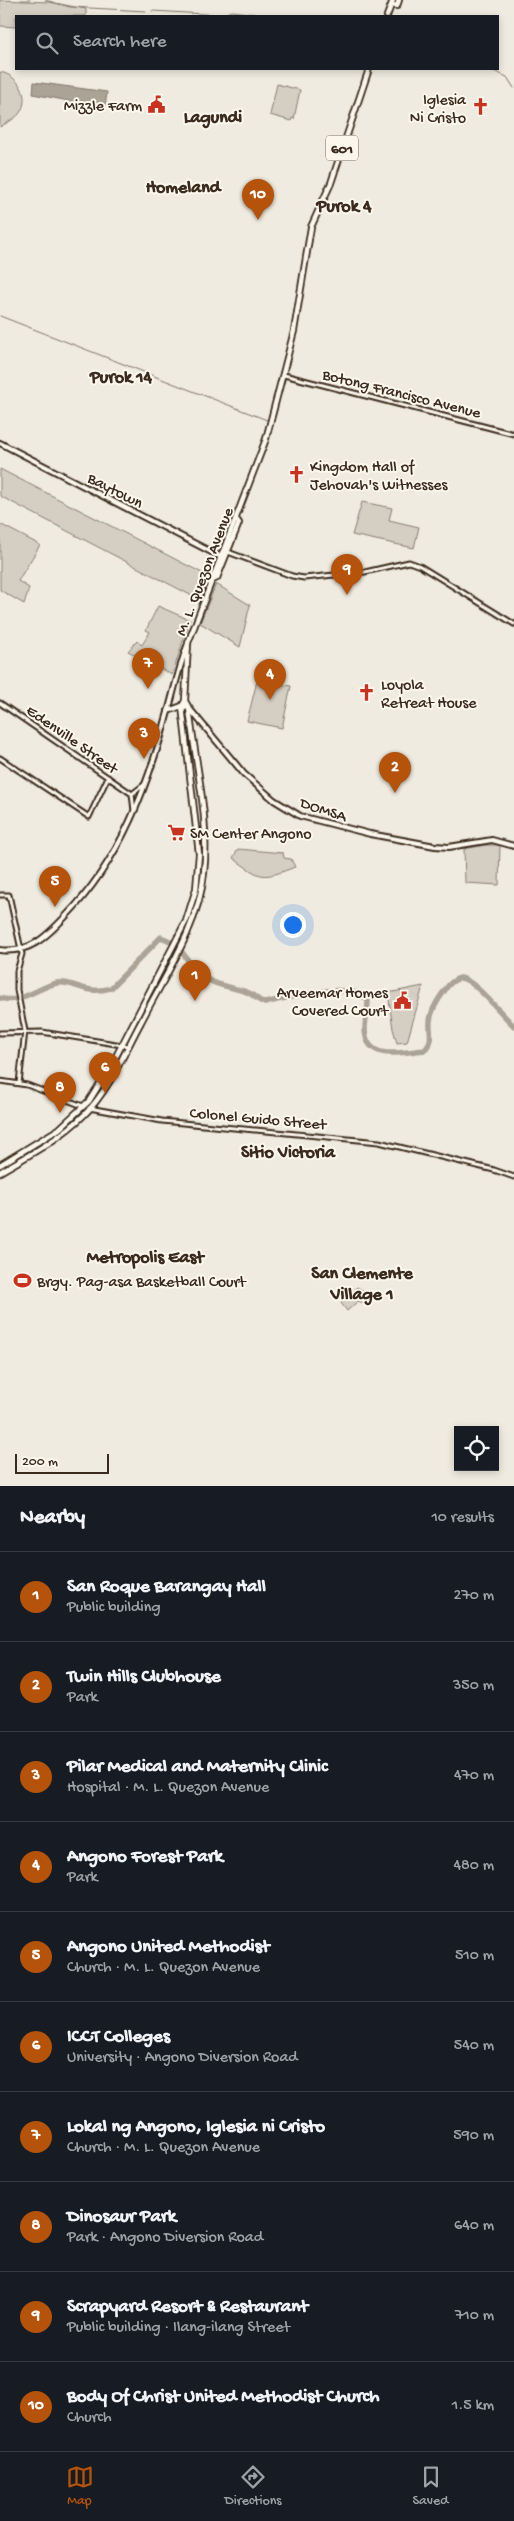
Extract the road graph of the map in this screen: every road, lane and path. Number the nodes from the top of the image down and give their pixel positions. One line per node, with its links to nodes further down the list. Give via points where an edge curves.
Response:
1 (399, 0): 2 (main road, via 397,6)
2 (392, 3): 3 (main road)
3 (387, 15)
4 (369, 70): 5 (main road, M. L. Quezon Avenue / 601, via 331,183 311,227)
5 (284, 375): 6 (street, Botong Francisco Avenue); 8 (main road, M. L. Quezon Avenue / 601, via 266,439)
6 (514, 434)
7 (0, 443): 10 (main road, Baytown)
8 (236, 519): 9 (main road, via 239,523); 10 (main road, M. L. Quezon Avenue / 601)
9 (228, 552): 11 (main road, via 217,578); 12 (street, via 304,578 329,577 403,563 416,564)
10 (221, 557): 11 (main road, M. L. Quezon Avenue / 601)
11 (211, 581): 13 (main road, M. L. Quezon Avenue / 601)
12 (514, 624)
13 (188, 643): 15 (main road); 17 (main road, M. L. Quezon Avenue / 601)
14 (0, 703): 20 (street, Edenville Street)
15 (184, 704): 16 (main road); 17 (main road); 18 (main road)
16 (189, 708): 18 (main road); 24 (main road, DOMSA, via 244,774 274,800 300,816 435,846 492,840)
17 (168, 711): 21 (main road, M. L. Quezon Avenue / 601)
18 (190, 745): 25 (main road, via 204,836)
19 (0, 758): 20 (street, via 89,817)
20 (108, 777): 22 (street, Edenville Street)
21 (146, 784): 22 (street); 23 (main road, M. L. Quezon Avenue / 601)
22 (132, 794): 23 (street)
23 (134, 814): 31 (main road, M. L. Quezon Avenue / 601, via 107,864 82,899 49,933)
24 (514, 846)
25 (201, 877): 27 (main road); 28 (main road)
26 (0, 895): 31 (street, via 9,895)
27 (190, 908): 28 (main road); 29 (main road)
28 (196, 910): 29 (main road)
29 (184, 932): 34 (main road)
30 (0, 950): 31 (main road)
31 (21, 950): 32 (street, via 17,971 18,998)
32 (25, 1031): 33 (street); 34 (street); 36 (street)
33 (0, 1033)
34 (126, 1045): 37 (main road)
35 (0, 1081): 36 (street, Colonel Guido Street)
36 (19, 1083): 37 (street, Colonel Guido Street)
37 (87, 1108): 38 (main road); 40 (main road, via 62,1133); 42 (street, Colonel Guido Street, via 170,1122 379,1142 494,1170)
38 (5, 1162): 39 (main road); 40 (main road)
39 (0, 1165)
40 (8, 1167): 41 (main road)
41 (0, 1172)
42 (514, 1178)

